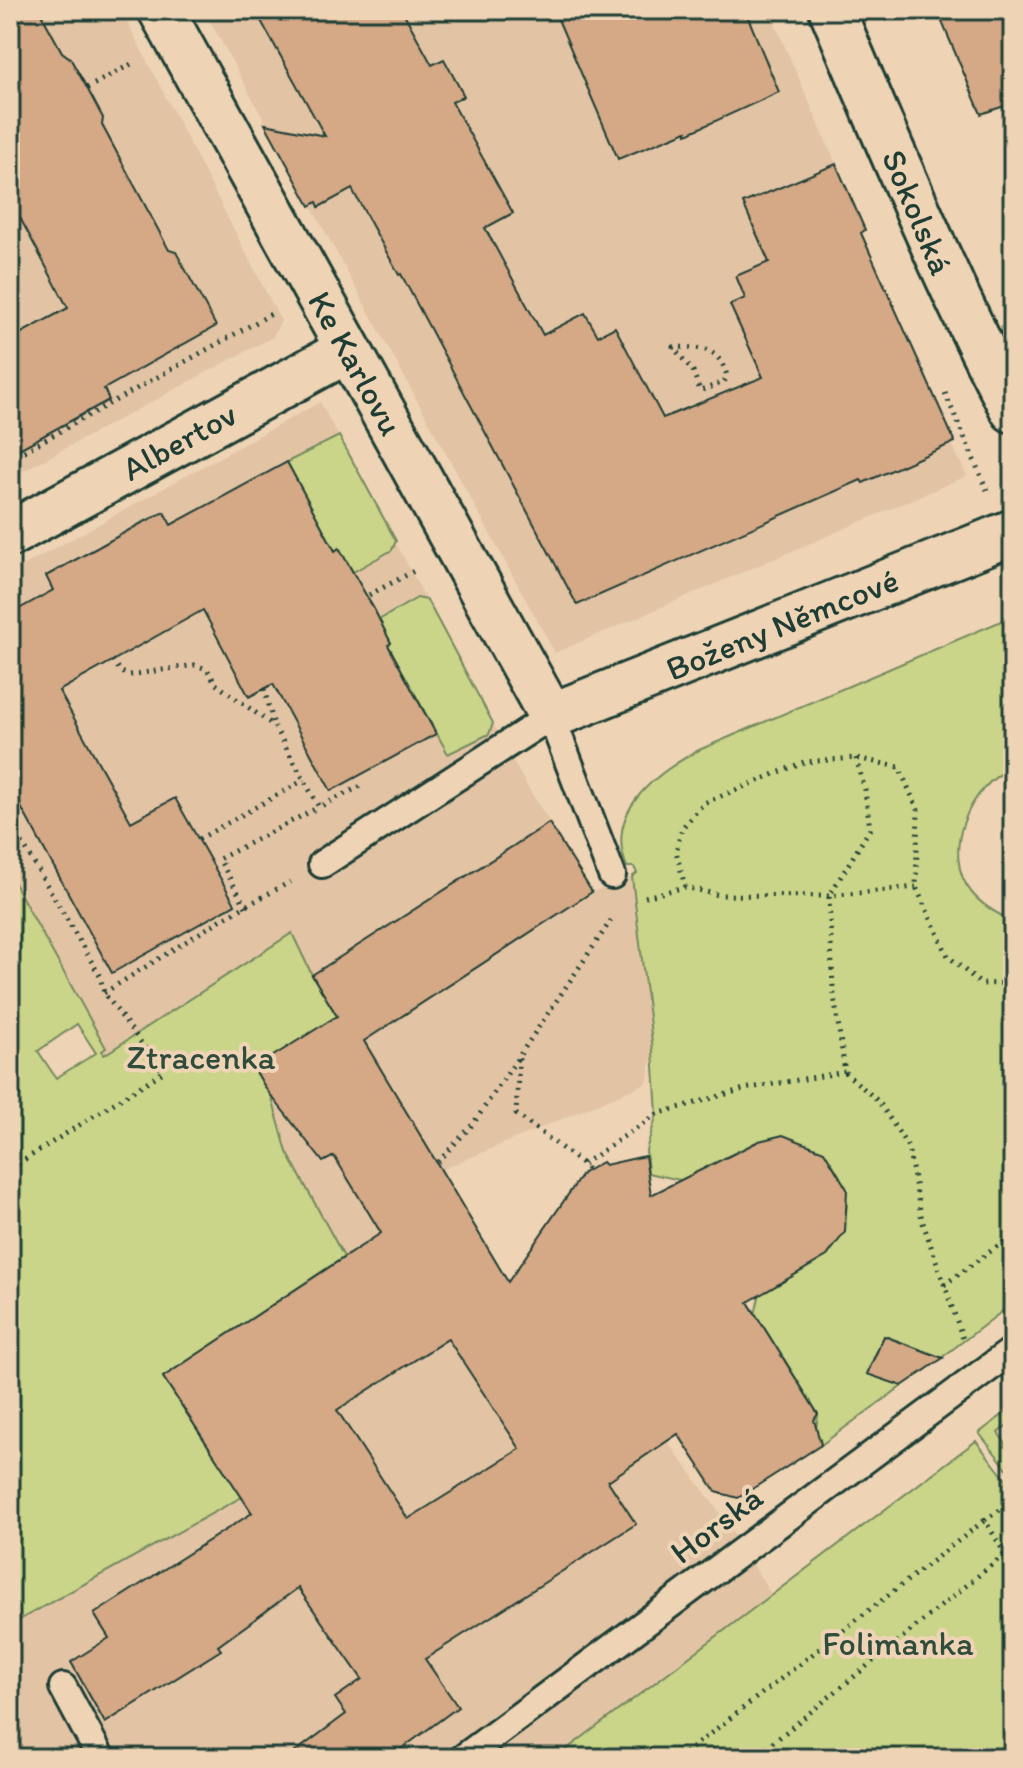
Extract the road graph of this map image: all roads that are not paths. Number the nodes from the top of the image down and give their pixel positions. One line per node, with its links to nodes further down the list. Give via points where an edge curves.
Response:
1 (161, 10): 3 (street, Ke Karlovu)
2 (832, 10): 4 (street, Sokolská, via 922,224)
3 (348, 350): 6 (street, Albertov); 7 (street, Ke Karlovu)
4 (1013, 410)
5 (1013, 532): 7 (street, Boženy Němcové)
6 (10, 534)
7 (551, 716): 8 (lane); 9 (lane)
8 (322, 864)
9 (612, 875)
10 (1013, 1350): 13 (lane, Horská)
11 (63, 1687): 12 (lane)
12 (101, 1758)
13 (463, 1758)

